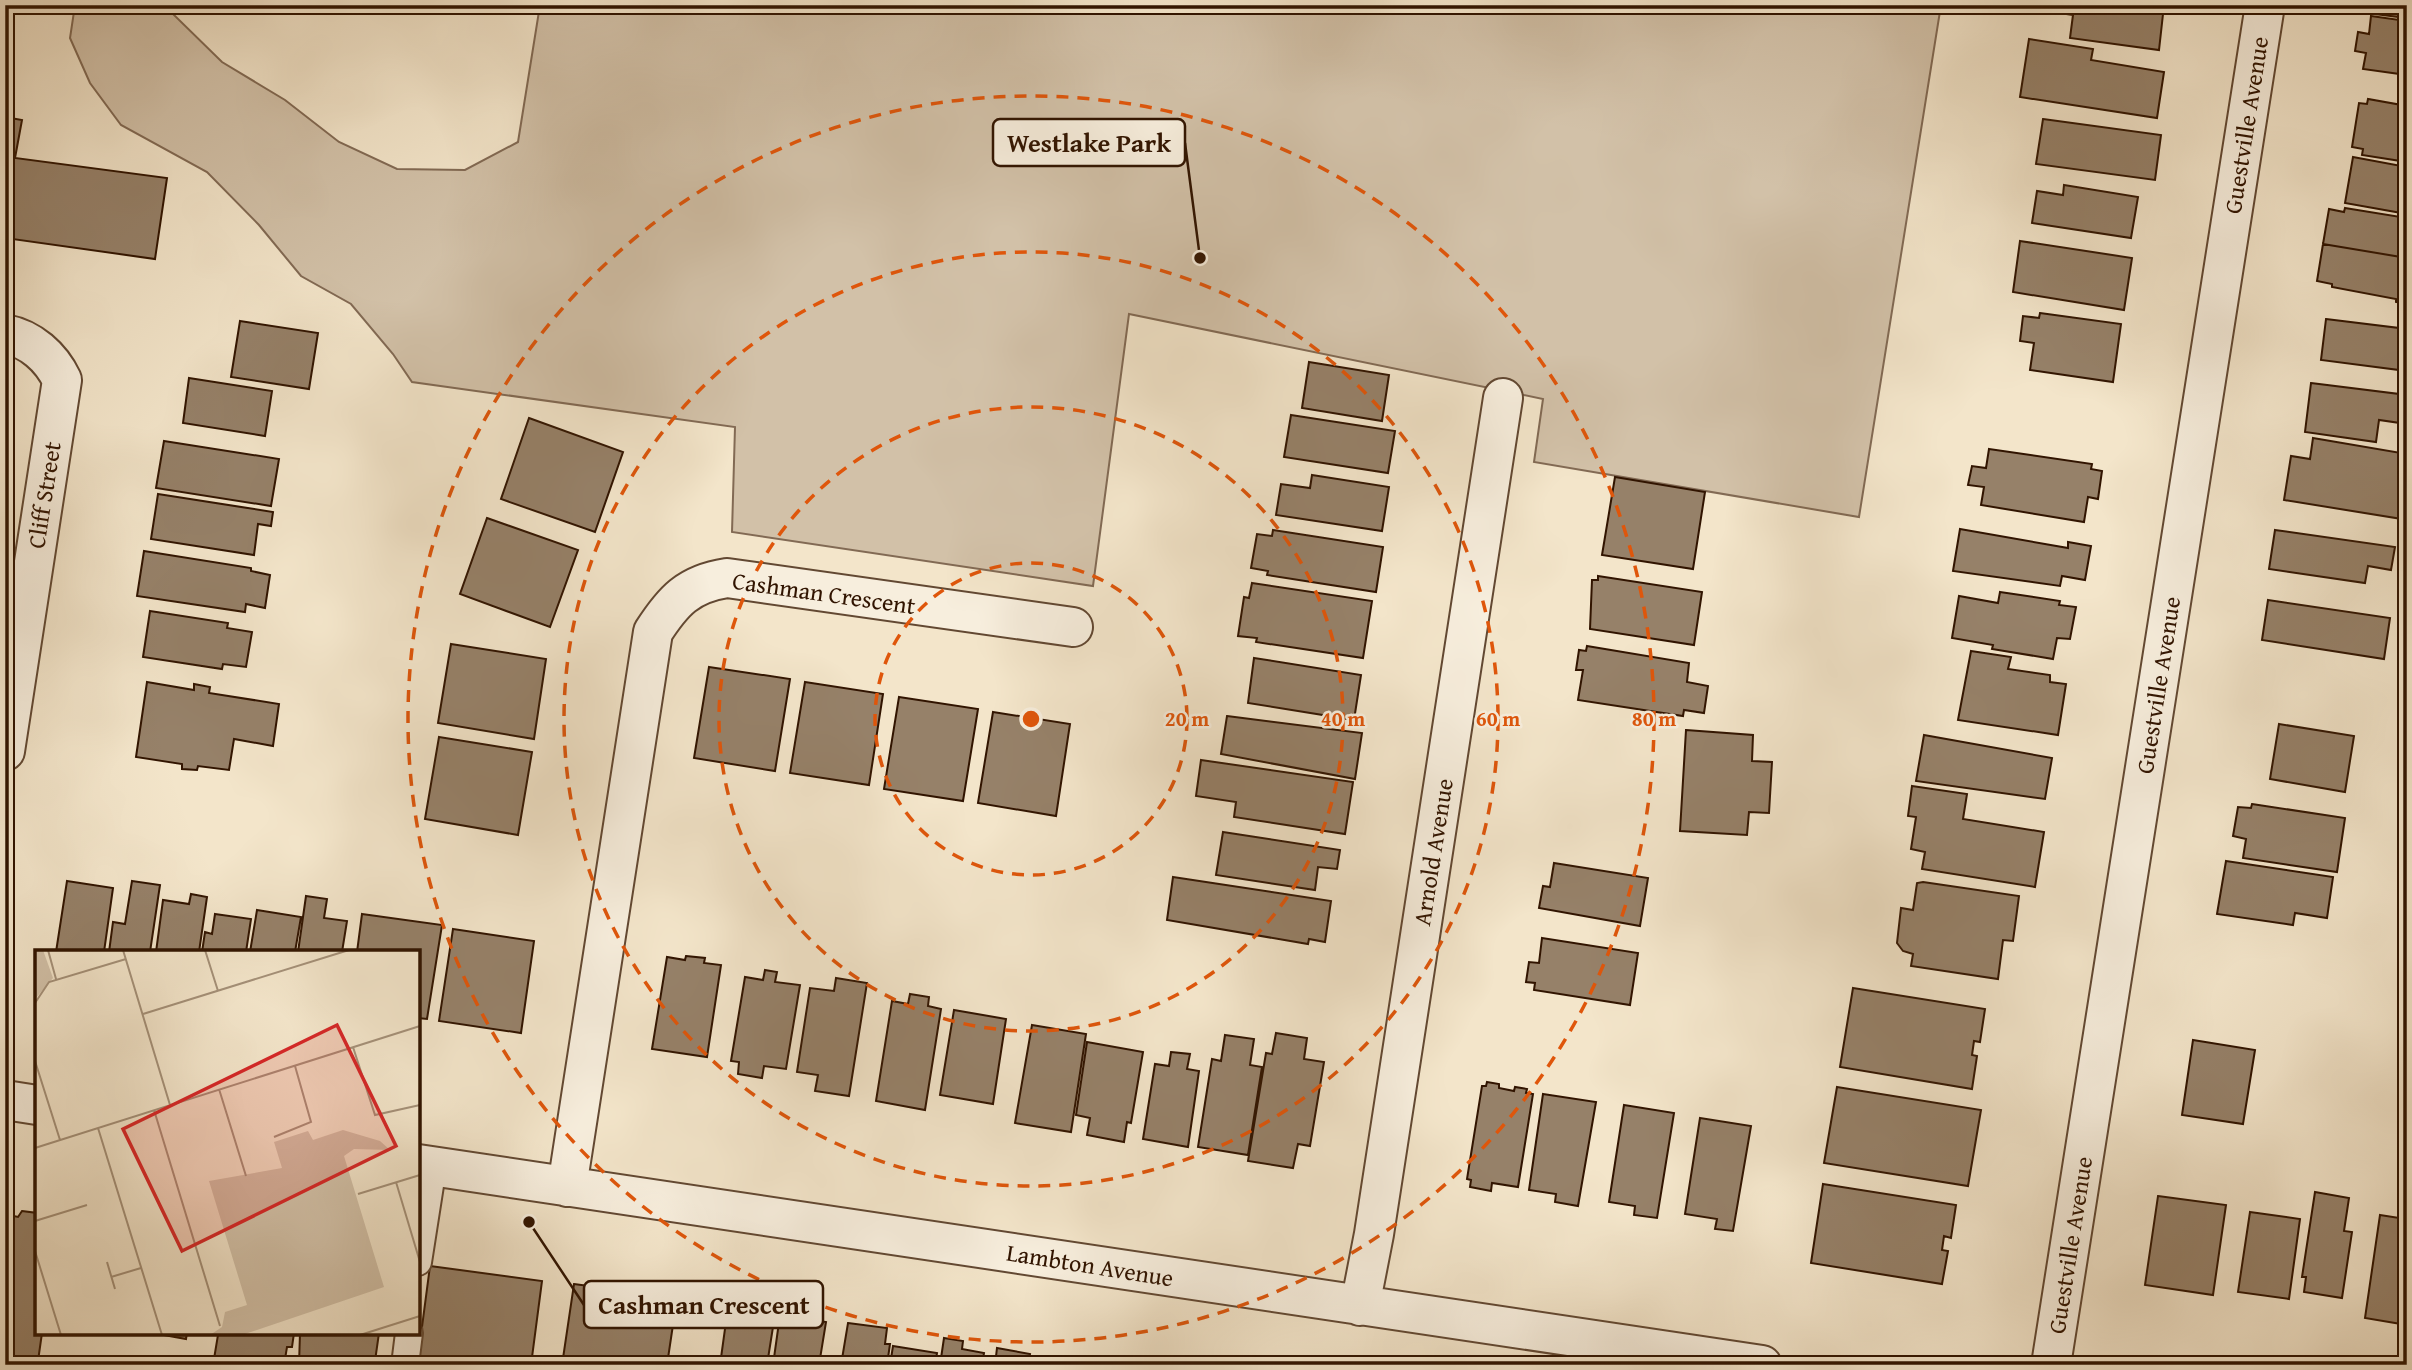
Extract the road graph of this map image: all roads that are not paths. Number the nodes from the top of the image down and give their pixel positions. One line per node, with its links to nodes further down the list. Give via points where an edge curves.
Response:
1 (2265, 5): 15 (street, Guestville Avenue)
2 (5, 334): 5 (street, Cliff Street, via 38,348 62,380)
3 (1503, 398): 11 (street, Arnold Avenue)
4 (1073, 627): 9 (street, Cashman Crescent, via 727,578 707,581 673,601 653,632)
5 (5, 748)
6 (5, 1100): 7 (street)
7 (35, 1105)
8 (425, 1165): 9 (street, Lambton Avenue); 10 (lane)
9 (567, 1186): 11 (street, Lambton Avenue)
10 (420, 1234)
11 (1360, 1306): 14 (street, Lambton Avenue)
12 (409, 1335): 13 (lane)
13 (405, 1365)
14 (1762, 1365)
15 (2051, 1365)

